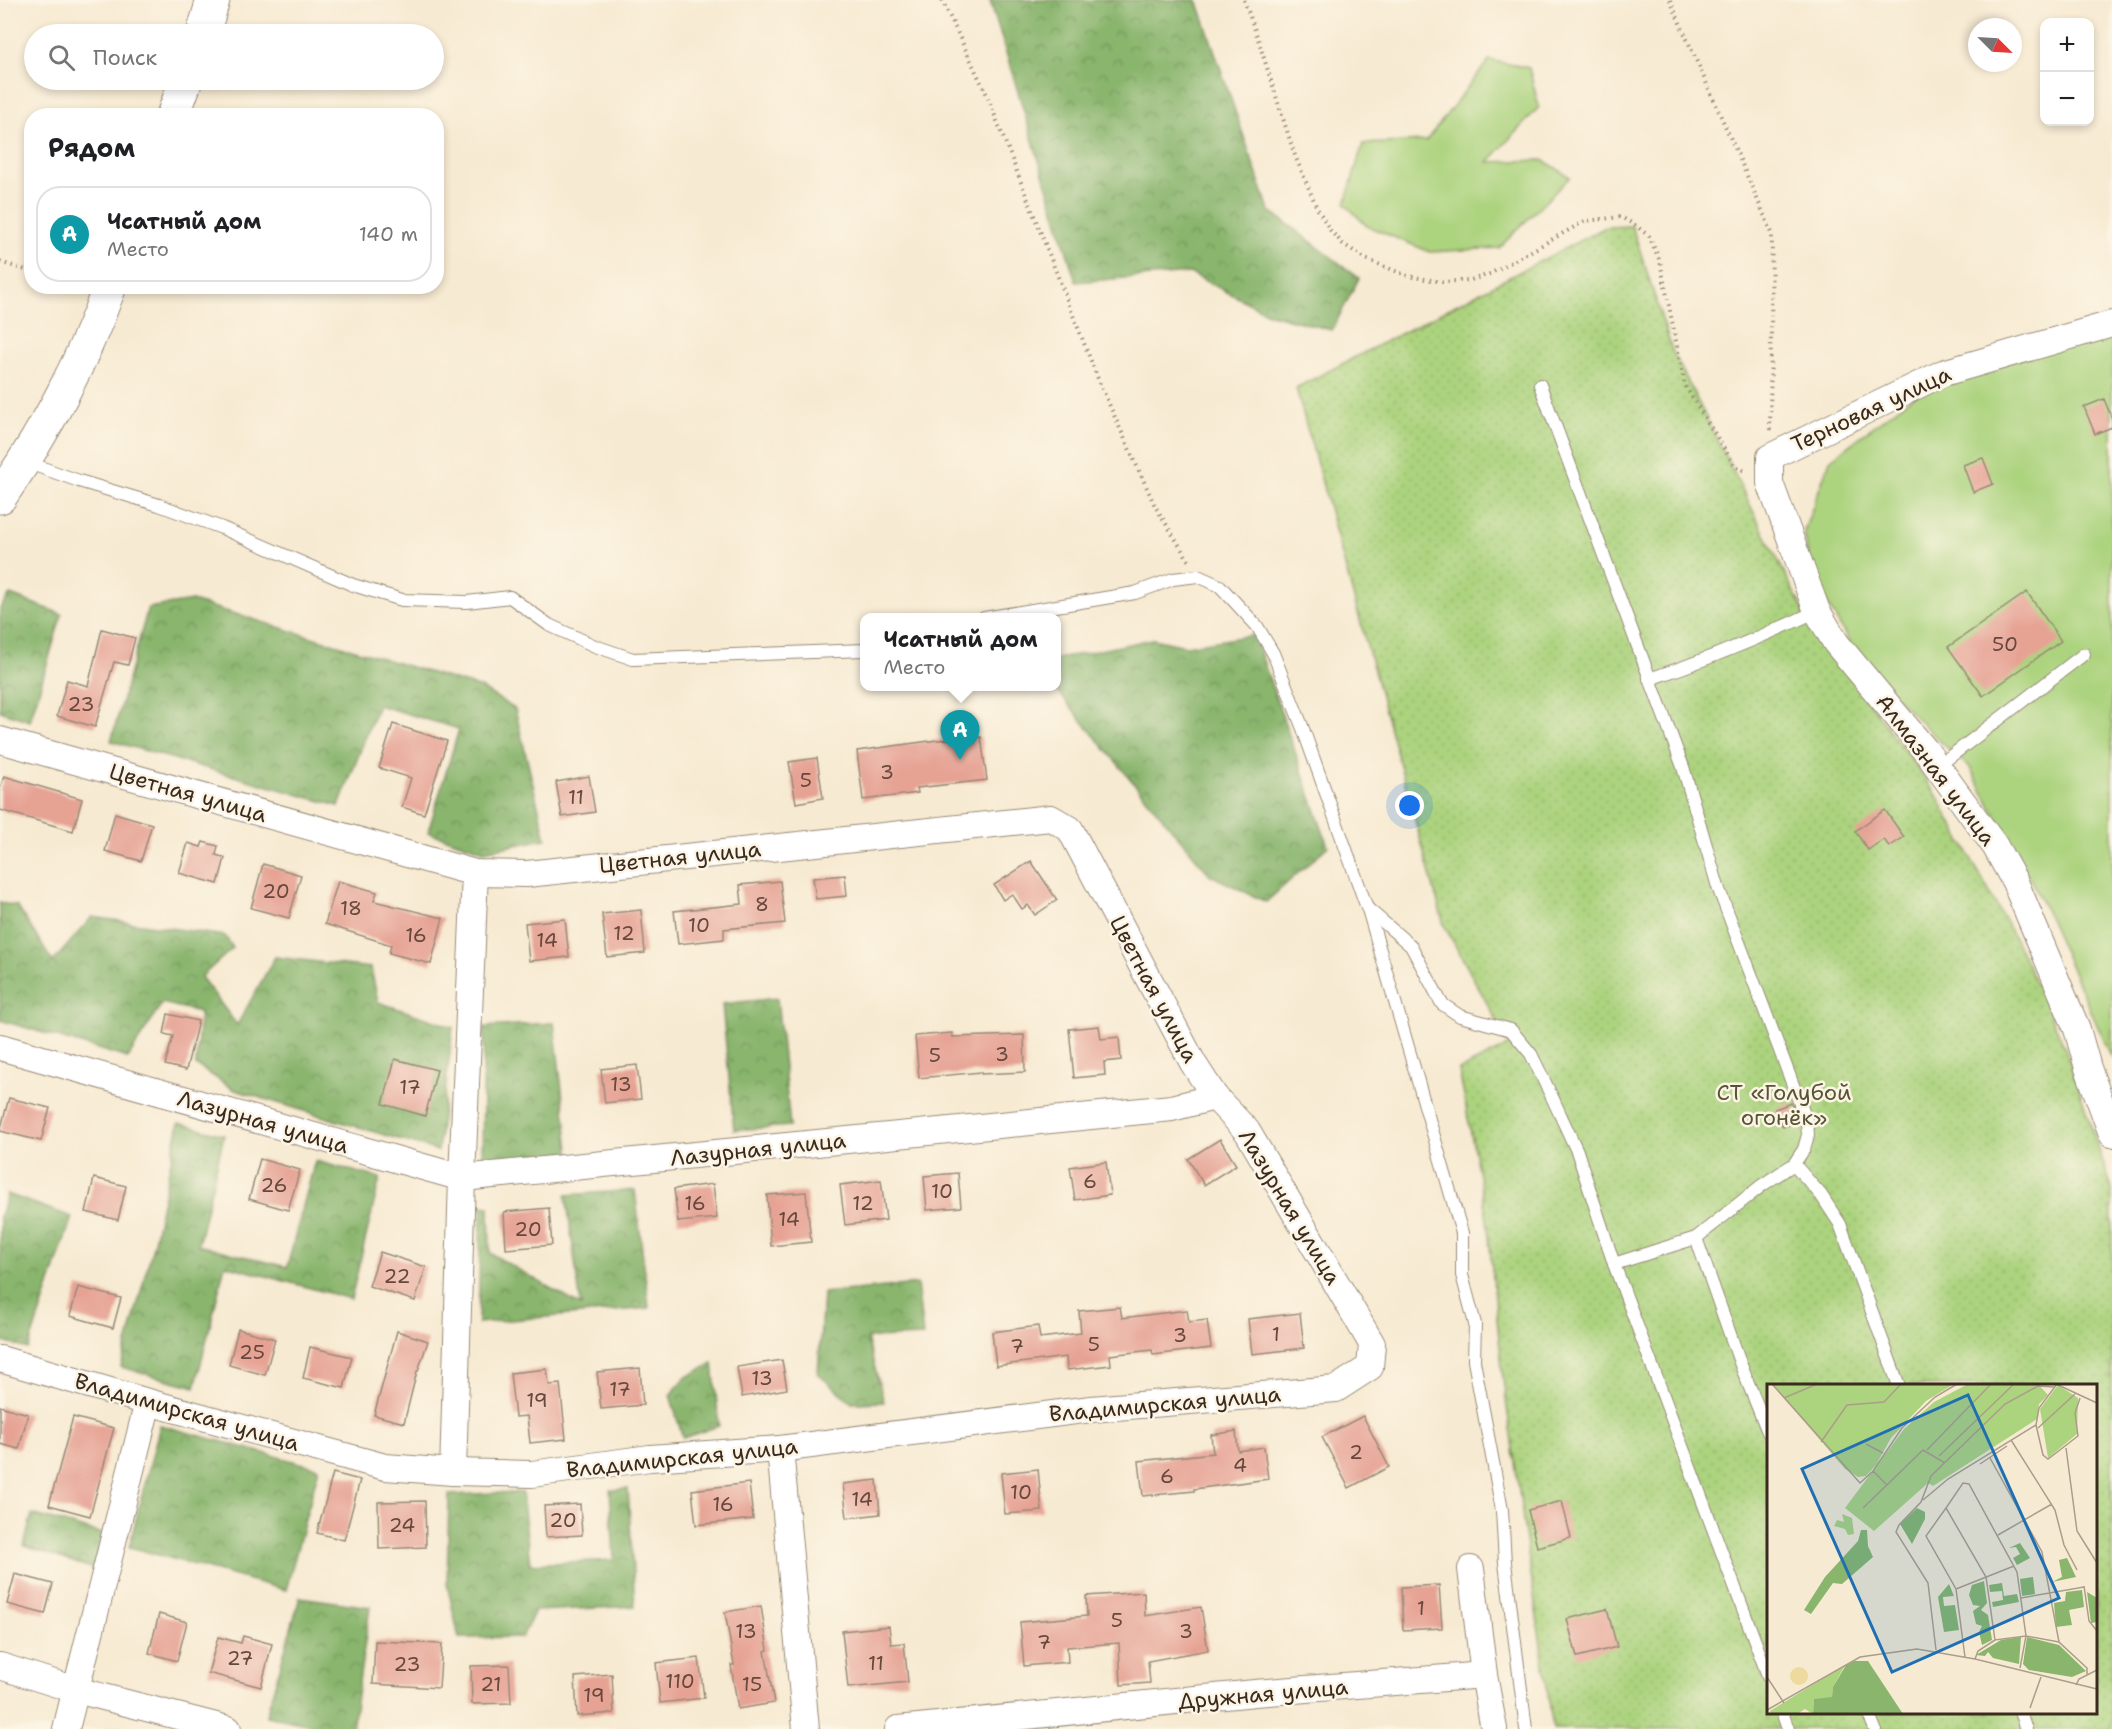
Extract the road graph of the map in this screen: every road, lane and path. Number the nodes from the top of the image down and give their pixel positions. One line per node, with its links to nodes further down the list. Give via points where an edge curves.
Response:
1 (213, 0): 5 (street)
2 (942, 0): 17 (path, via 986,93 1100,384 1155,506)
3 (1244, 0): 15 (path, via 1294,153 1317,208 1343,244 1366,259 1408,276 1442,282 1472,280 1490,274 1585,221 1621,217 1649,236 1660,261 1685,386 1735,466)
4 (1670, 0): 13 (path, via 1772,233)
5 (206, 24)
6 (182, 90): 7 (street)
7 (176, 108)
8 (0, 262): 9 (path)
9 (24, 270)
10 (107, 294): 14 (street, via 84,353)
11 (2112, 324): 13 (street, Терновая улица, via 1943,372)
12 (1540, 385): 22 (lane)
13 (1770, 457): 15 (street)
14 (24, 462): 16 (street); 20 (lane, via 159,504 353,585 402,600 467,602 510,597 549,625 633,659)
15 (1770, 483): 18 (street, Алмазная улица)
16 (0, 497)
17 (1198, 576): 19 (lane, via 1173,579 1135,593); 26 (lane, via 1220,586 1257,626 1273,653)
18 (1817, 611): 22 (lane, via 1708,659); 24 (street, Алмазная улица, via 1836,643)
19 (1014, 613)
20 (860, 650)
21 (2084, 654): 24 (lane)
22 (1649, 679): 30 (lane, via 1683,767 1718,887 1807,1122 1804,1149)
23 (0, 740): 25 (street, Цветная улица)
24 (1938, 766): 29 (street, Алмазная улица, via 1995,846 2015,882 2077,1029)
25 (475, 873): 28 (street, Цветная улица, via 527,874 1051,818 1070,829 1192,1063); 31 (street)
26 (1367, 908): 33 (lane, via 1411,946 1443,1004 1460,1016 1511,1030 1531,1054 1577,1151); 54 (lane, via 1462,1233 1462,1275 1474,1324 1474,1361 1502,1510)
27 (0, 1047): 31 (street, Лазурная улица)
28 (1215, 1097): 31 (street, Лазурная улица, via 1172,1108); 35 (street, Лазурная улица, via 1246,1131 1372,1344)
29 (2112, 1134)
30 (1794, 1164): 32 (lane); 36 (lane, via 1840,1224)
31 (462, 1178): 40 (street)
32 (1696, 1238): 33 (lane); 38 (lane)
33 (1614, 1264): 43 (lane)
34 (0, 1359): 37 (street, Владимирская улица)
35 (1370, 1367): 39 (street, Владимирская улица, via 1336,1389 1091,1410)
36 (1898, 1384)
37 (148, 1402): 40 (street, Владимирская улица, via 385,1467); 45 (street)
38 (1767, 1430)
39 (780, 1449): 40 (street, Владимирская улица, via 650,1458 532,1474); 51 (street)
40 (453, 1472)
41 (1471, 1569): 44 (street)
42 (0, 1666): 45 (street)
43 (1767, 1673)
44 (1484, 1675): 52 (street, Дружная улица, via 1255,1693); 53 (street)
45 (76, 1690): 49 (street); 50 (street)
46 (1782, 1714): 55 (lane)
47 (1868, 1714): 56 (lane)
48 (2020, 1714): 57 (lane)
49 (66, 1729)
50 (228, 1729)
51 (806, 1729)
52 (898, 1729)
53 (1494, 1729)
54 (1526, 1729)
55 (1788, 1729)
56 (1875, 1729)
57 (2026, 1729)

